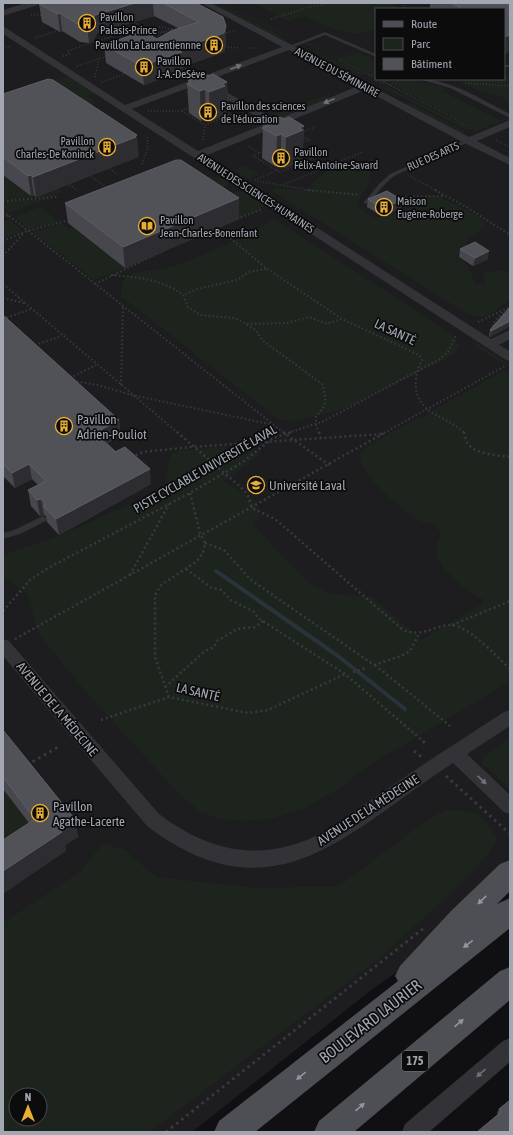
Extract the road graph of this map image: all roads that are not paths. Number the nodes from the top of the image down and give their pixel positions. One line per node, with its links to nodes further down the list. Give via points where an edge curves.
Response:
1 (35, 3): 3 (street)
2 (206, 3): 5 (street, AVENUE DU SÉMINAIRE)
3 (3, 13)
4 (3, 30): 10 (street, AVENUE DES SCIENCES-HUMAINES)
5 (289, 47): 6 (lane, via 325,33); 7 (street, one-way to 5); 9 (street, AVENUE DU SÉMINAIRE)
6 (375, 56)
7 (199, 80): 10 (street); 12 (street)
8 (426, 80): 11 (lane, via 447,85)
9 (365, 87): 12 (street, one-way to 12); 14 (street, AVENUE DU SÉMINAIRE)
10 (126, 109): 15 (street, AVENUE DES SCIENCES-HUMAINES)
11 (510, 116)
12 (275, 123): 15 (street)
13 (510, 123): 14 (street, RUE DES ARTS)
14 (472, 139): 16 (street, AVENUE DU SÉMINAIRE); 17 (lane, RUE DES ARTS, via 392,175)
15 (197, 155): 19 (street, AVENUE DES SCIENCES-HUMAINES)
16 (510, 162)
17 (366, 203)
18 (510, 334): 19 (street)
19 (491, 344): 20 (street, AVENUE DES SCIENCES-HUMAINES)
20 (508, 353)
21 (44, 519): 22 (lane)
22 (3, 536)
23 (9, 642): 25 (street, AVENUE DE LA MÉDECINE, via 153,820 178,839 214,853 230,857 267,859 301,852 333,836)
24 (510, 716): 25 (street)
25 (454, 754): 26 (street, one-way to 26)
26 (510, 806)
27 (510, 873): 30 (main road, one-way to 30, via 461,920)
28 (510, 911): 30 (main road, BOULEVARD LAURIER, one-way to 30)
29 (510, 981): 33 (main road, 175, one-way to 29)
30 (364, 1025): 32 (main road, BOULEVARD LAURIER, one-way to 32)
31 (510, 1048): 34 (street, one-way to 34)
32 (230, 1132)
33 (330, 1132)
34 (413, 1132)

